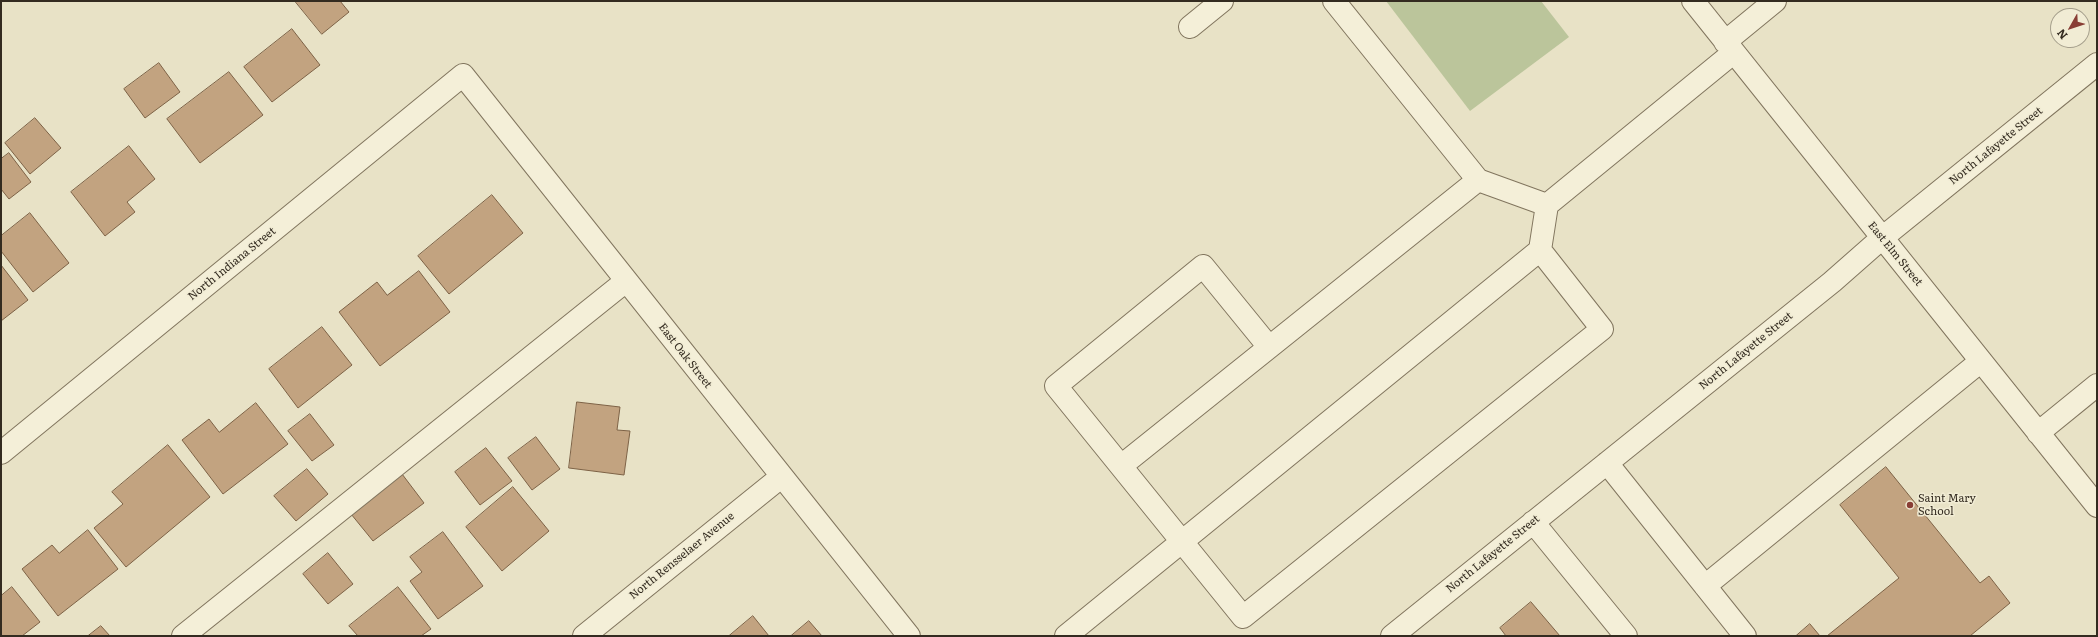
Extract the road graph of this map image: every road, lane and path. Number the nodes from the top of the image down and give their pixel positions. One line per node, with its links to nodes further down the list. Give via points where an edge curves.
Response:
1 (1222, 1): 5 (street)
2 (1334, 1): 9 (street)
3 (1692, 1): 6 (street, East Elm Street)
4 (1775, 1): 6 (street)
5 (1190, 27)
6 (1729, 47): 10 (street); 11 (street, East Elm Street)
7 (2097, 64): 11 (street, North Lafayette Street)
8 (463, 75): 13 (street, East Oak Street); 18 (street, North Indiana Street)
9 (1478, 180): 10 (street); 14 (street)
10 (1547, 205): 12 (street)
11 (1882, 238): 15 (street, East Elm Street); 19 (street, North Lafayette Street, via 1832,282)
12 (1540, 250): 24 (street); 24 (street, via 1602,329 1243,617)
13 (626, 281): 21 (street, East Oak Street); 27 (street)
14 (1269, 347): 20 (street); 20 (street, via 1204,266 1197,271 1056,386)
15 (1981, 361): 17 (street, East Elm Street); 25 (street)
16 (2097, 385): 17 (street)
17 (2038, 433): 22 (street, East Elm Street)
18 (1, 453)
19 (1607, 463): 23 (street, North Lafayette Street); 25 (street)
20 (1121, 466): 24 (street)
21 (781, 477): 28 (street, North Rensselaer Avenue); 29 (street, East Oak Street)
22 (2097, 506)
23 (1533, 522): 26 (street); 31 (street, North Lafayette Street)
24 (1182, 541): 30 (street)
25 (1705, 586): 32 (street)
26 (1619, 633)
27 (183, 636)
28 (584, 636)
29 (909, 636)
30 (1066, 636)
31 (1392, 636)
32 (1745, 636)

